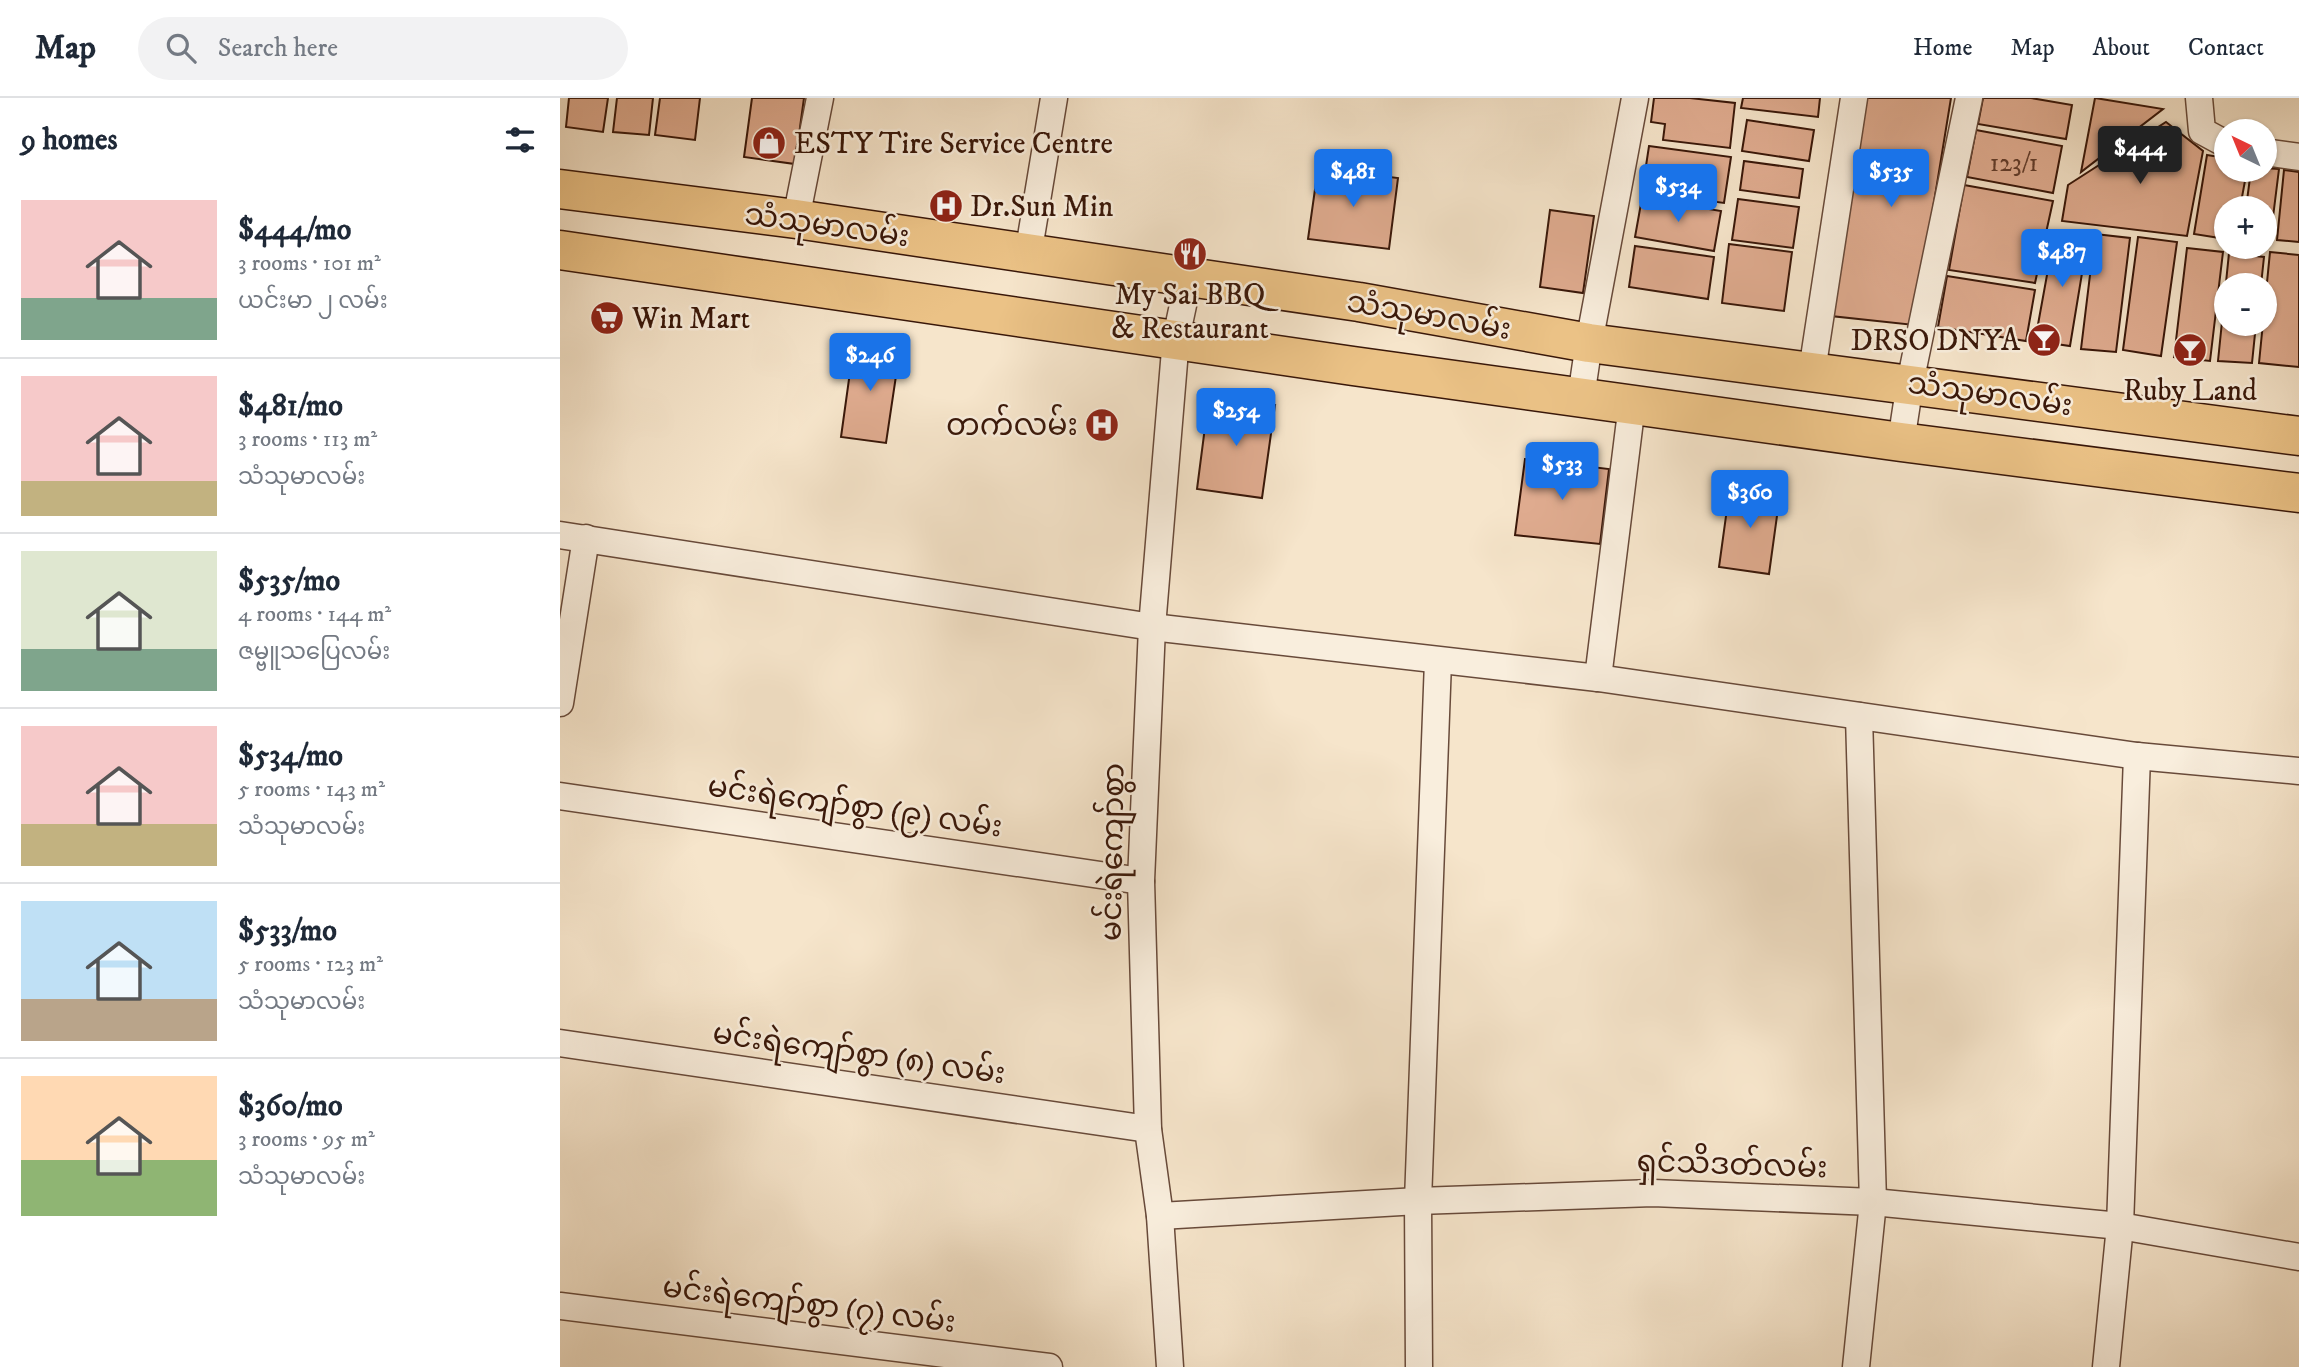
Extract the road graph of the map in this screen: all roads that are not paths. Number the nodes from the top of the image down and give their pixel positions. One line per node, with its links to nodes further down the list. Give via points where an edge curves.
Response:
1 (820, 98): 11 (street)
2 (1054, 98): 13 (street)
3 (1635, 98): 16 (street)
4 (1854, 98): 17 (street)
5 (1969, 98): 18 (street)
6 (2199, 98): 7 (street, via 2202,131)
7 (2214, 138)
8 (2277, 154): 9 (street)
9 (2299, 157)
10 (560, 189): 11 (main road, သံသုမာလမ်း)
11 (796, 219): 13 (main road, သံသုမာလမ်း)
12 (560, 250): 15 (main road, သံသုမာလမ်း)
13 (1028, 255): 14 (main road, သံသုမာလမ်း)
14 (1189, 277): 15 (street, မင်းရဲကျော်စွာ); 16 (main road, သံသုမာလမ်း)
15 (1176, 338): 19 (main road, သံသုမာလမ်း); 25 (street, မင်းရဲကျော်စွာ)
16 (1589, 343): 17 (main road, သံသုမာလမ်း); 19 (street)
17 (1812, 371): 18 (main road, သံသုမာလမ်း)
18 (1910, 383): 21 (main road, သံသုမာလမ်း); 22 (street)
19 (1581, 397): 20 (main road, သံသုမာလမ်း)
20 (1632, 404): 22 (main road, သံသုမာလမ်း); 27 (street)
21 (2299, 436)
22 (1901, 442): 23 (main road, သံသုမာလမ်း)
23 (2299, 493)
24 (573, 537): 25 (street); 28 (street)
25 (1152, 627): 26 (street); 33 (street, မင်းရဲကျော်စွာ)
26 (1438, 661): 27 (street); 36 (street)
27 (1598, 678): 29 (street)
28 (560, 703)
29 (1859, 716): 30 (street); 37 (street)
30 (2137, 756): 31 (street); 39 (street)
31 (2299, 771)
32 (560, 796): 33 (street, မင်းရဲကျော်စွာ (၉) လမ်း)
33 (1141, 881): 35 (street, မင်းရဲကျော်စွာ)
34 (560, 1043): 35 (street, မင်းရဲကျော်စွာ (၈) လမ်း)
35 (1148, 1129): 38 (street, မင်းရဲကျော်စွာ)
36 (1418, 1201): 37 (street, ရှင်သိဒတ်လမ်း, via 1653,1193); 38 (street, ရှင်သိဒတ်လမ်း); 44 (street)
37 (1873, 1202): 39 (street, ရှင်သိဒတ်လမ်း); 45 (street)
38 (1160, 1216): 43 (street, မင်းရဲကျော်စွာ)
39 (2120, 1226): 40 (street, ရှင်သိဒတ်လမ်း); 46 (street)
40 (2299, 1257)
41 (560, 1306): 42 (street, မင်းရဲကျော်စွာ (၇) လမ်း)
42 (1049, 1367)
43 (1170, 1367)
44 (1419, 1367)
45 (1856, 1367)
46 (2106, 1367)

